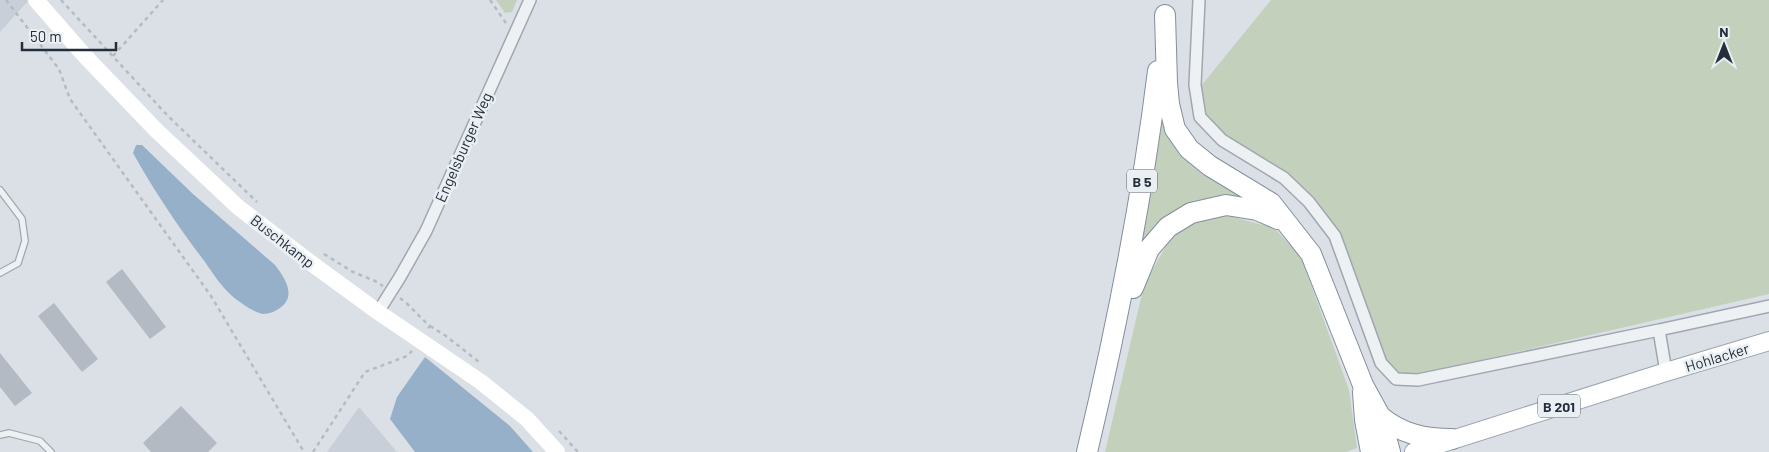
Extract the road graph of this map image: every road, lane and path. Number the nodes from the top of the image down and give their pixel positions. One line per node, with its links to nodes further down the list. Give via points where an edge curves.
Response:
1 (6, 0): 29 (path, via 60,69 70,99 210,296)
2 (36, 0): 18 (street, Buschkamp, via 143,117 238,207)
3 (61, 0): 10 (path)
4 (163, 0): 10 (path)
5 (490, 0): 9 (path, via 503,20)
6 (530, 0): 9 (street, Engelsburger Weg)
7 (1199, 0): 19 (street, via 1195,85 1200,117 1222,140 1284,178 1309,202 1334,236 1381,362 1396,379 1418,380)
8 (1166, 7): 13 (highway, via 1167,83 1175,129 1189,149 1271,204); 22 (highway, B 5, via 1136,223)
9 (516, 30): 16 (street, Engelsburger Weg, via 426,232)
10 (113, 56): 12 (path, via 167,115)
11 (0, 190): 15 (lane, via 22,219 25,241 18,263)
12 (264, 208)
13 (1287, 224): 22 (highway, via 1258,210 1226,205 1191,213 1168,227 1149,249); 24 (highway, via 1311,254)
14 (320, 251): 16 (path)
15 (0, 273)
16 (391, 291): 18 (street, Engelsburger Weg); 20 (path, via 430,326)
17 (1769, 306): 19 (street)
18 (378, 312): 20 (street, Buschkamp)
19 (1659, 330): 23 (street)
20 (420, 340): 30 (path, via 407,356 365,372); 31 (street, Buschkamp, via 519,413)
21 (1769, 341): 23 (main road, Hohlacker / B 201)
22 (1112, 346): 32 (highway, B 5)
23 (1666, 372): 27 (main road, B 201)
24 (1362, 385): 25 (highway); 33 (highway)
25 (1380, 416): 27 (highway, via 1398,430 1416,436); 34 (highway)
26 (0, 435): 28 (lane, via 40,440)
27 (1452, 440): 35 (main road, B 201)
28 (51, 452)
29 (304, 452)
30 (313, 452)
31 (557, 452)
32 (1088, 452)
33 (1371, 452)
34 (1390, 452)
35 (1414, 452)

